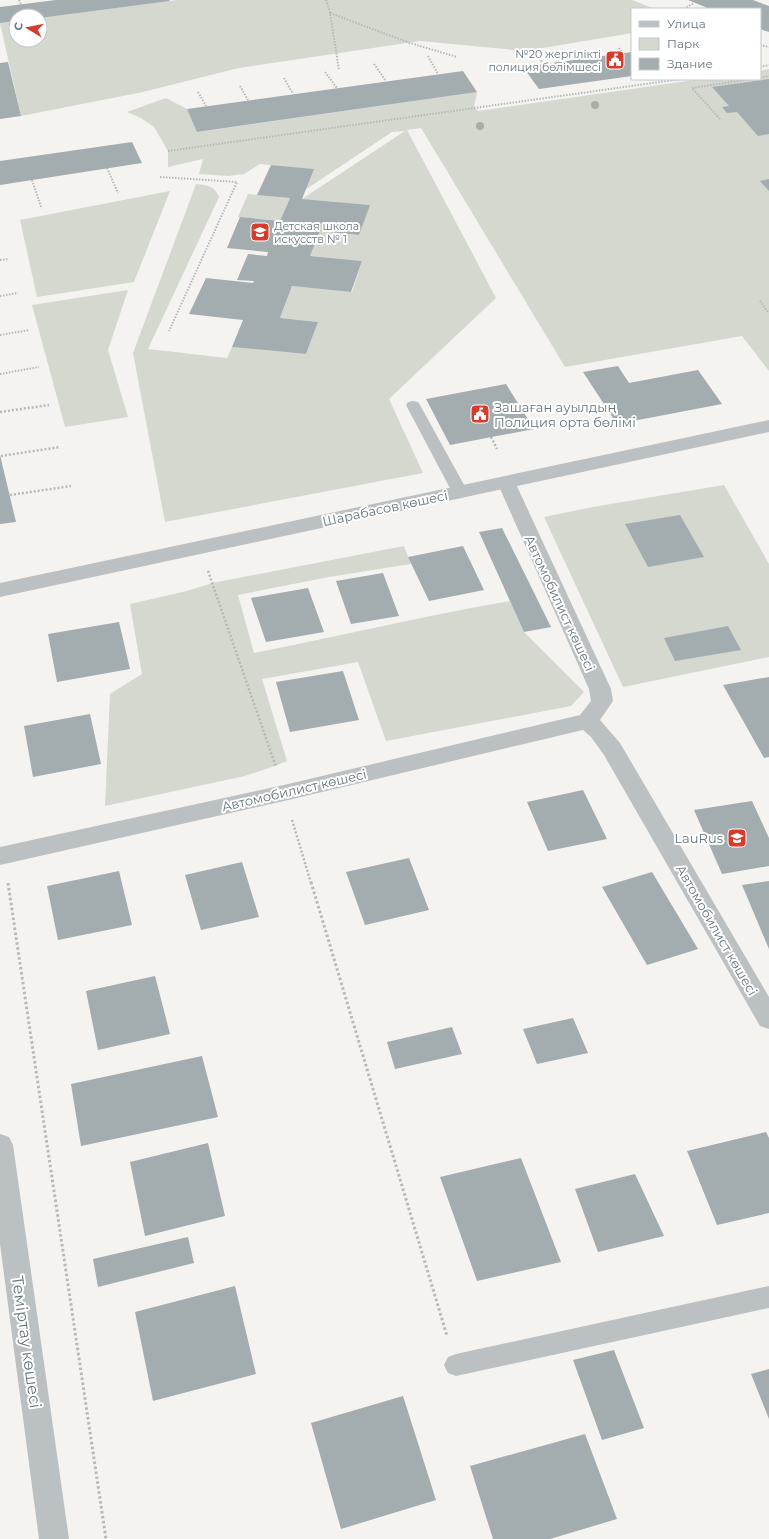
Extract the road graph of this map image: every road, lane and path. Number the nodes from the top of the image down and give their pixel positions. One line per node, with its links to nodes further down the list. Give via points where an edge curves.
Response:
1 (19, 0): 4 (path)
2 (326, 0): 6 (path)
3 (694, 3): 5 (path)
4 (21, 5)
5 (686, 8)
6 (330, 13): 10 (path, via 410,43); 14 (path)
7 (619, 48): 8 (path)
8 (623, 53)
9 (428, 56): 16 (path)
10 (457, 57)
11 (539, 58): 13 (path)
12 (374, 64): 20 (path)
13 (544, 64)
14 (339, 70)
15 (325, 72): 22 (path)
16 (438, 74)
17 (284, 78): 24 (path)
18 (674, 80): 28 (path)
19 (744, 80): 27 (path, via 692,88)
20 (386, 81)
21 (240, 86): 25 (path)
22 (337, 88)
23 (198, 92): 26 (path)
24 (293, 94)
25 (248, 100)
26 (206, 106)
27 (720, 119)
28 (168, 151)
29 (107, 168): 32 (path)
30 (160, 177): 41 (path, via 237,182)
31 (32, 180): 33 (path)
32 (118, 193)
33 (41, 207)
34 (9, 259): 35 (path)
35 (0, 260)
36 (18, 293): 37 (path)
37 (0, 296)
38 (760, 302): 39 (path)
39 (769, 311)
40 (29, 330): 42 (path)
41 (169, 331)
42 (0, 335)
43 (38, 367): 44 (path)
44 (0, 374)
45 (49, 405): 47 (path)
46 (413, 405): 55 (lane)
47 (0, 412)
48 (769, 426): 53 (street, Шарабасов көшесі)
49 (491, 437): 51 (path)
50 (60, 447): 52 (path)
51 (497, 449)
52 (1, 456)
53 (506, 482): 55 (street, Шарабасов көшесі); 59 (street, Автомобилист көшесі, via 600,689 602,701)
54 (71, 486): 56 (path)
55 (460, 492): 57 (street, Шарабасов көшесі)
56 (10, 495)
57 (209, 546): 58 (street, Шарабасов көшесі); 60 (path, via 206,566)
58 (0, 590)
59 (587, 721): 60 (street, Автомобилист көшесі); 63 (street, Автомобилист көшесі, via 612,749)
60 (284, 793): 61 (street, Автомобилист көшесі); 67 (path)
61 (0, 856)
62 (7, 877): 69 (path)
63 (769, 1019)
64 (0, 1145): 65 (street, Теміртау көшесі)
65 (2, 1176): 68 (street, Теміртау көшесі)
66 (769, 1297): 67 (lane)
67 (456, 1365)
68 (54, 1539)
69 (106, 1539)

